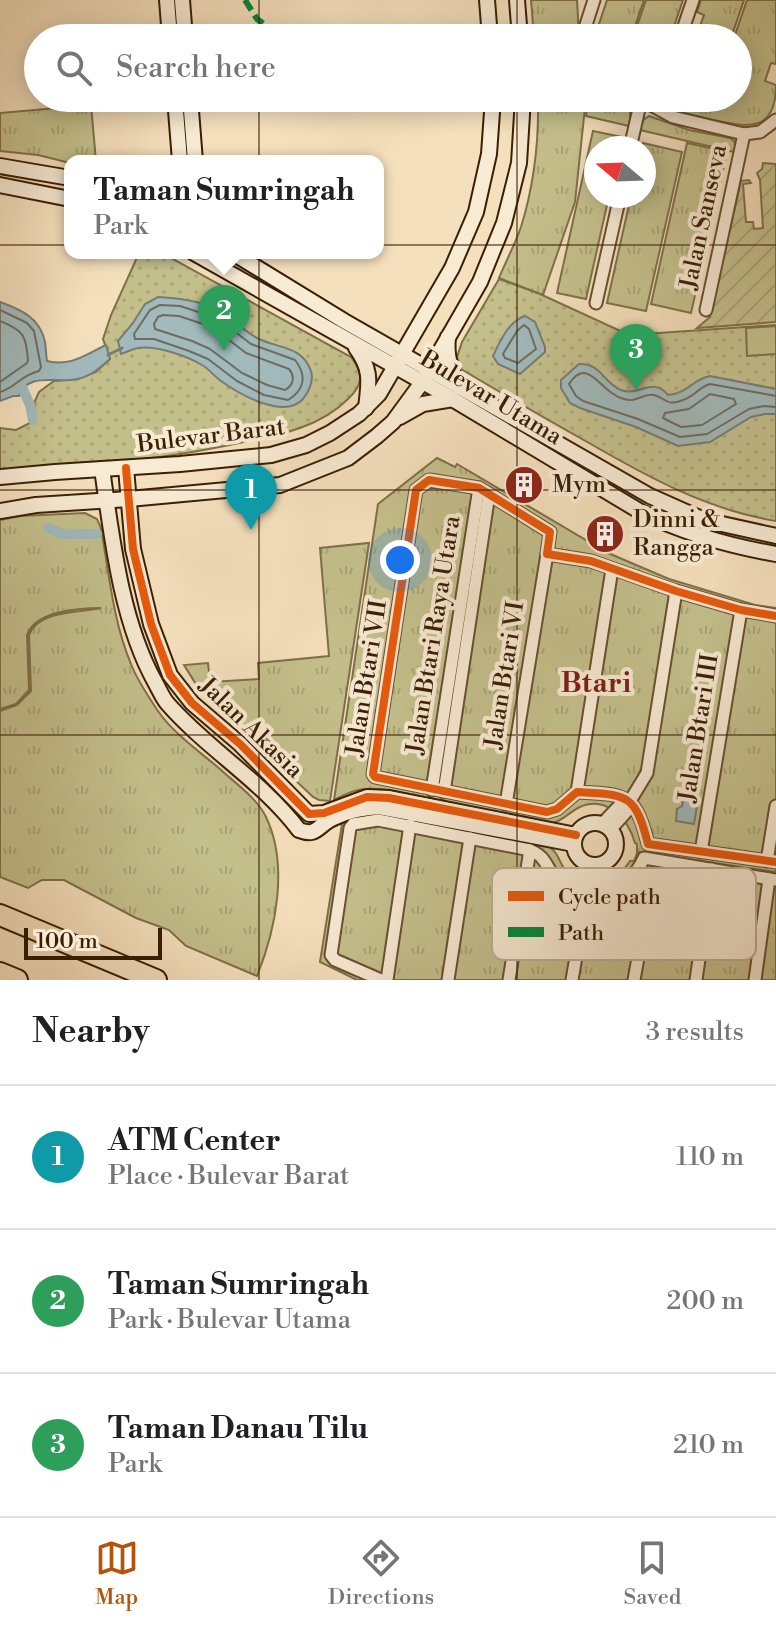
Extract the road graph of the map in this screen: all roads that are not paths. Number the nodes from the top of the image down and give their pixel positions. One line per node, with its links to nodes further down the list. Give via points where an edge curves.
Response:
1 (167, 0): 7 (main road)
2 (182, 0): 8 (main road)
3 (487, 0): 9 (main road)
4 (517, 0): 10 (main road)
5 (594, 0): 11 (street)
6 (693, 0): 12 (street)
7 (169, 24)
8 (184, 24)
9 (489, 24)
10 (519, 24)
11 (586, 24)
12 (685, 24)
13 (176, 112): 22 (main road)
14 (191, 112): 23 (main road)
15 (492, 112): 33 (main road, Bulevar Barat, via 476,212 452,268)
16 (522, 112): 35 (main road, via 519,163 504,223 480,282)
17 (637, 112): 21 (street)
18 (671, 112): 20 (street, via 690,123)
19 (776, 120): 20 (street, via 760,132)
20 (744, 134): 32 (street, Jalan Sanseva)
21 (632, 136)
22 (180, 155)
23 (195, 155)
24 (0, 166): 25 (main road)
25 (64, 177)
26 (0, 185): 27 (main road)
27 (64, 198)
28 (617, 208): 31 (street)
29 (205, 259): 36 (main road, Bulevar Utama)
30 (243, 259): 34 (main road, Bulevar Utama)
31 (596, 303)
32 (706, 310)
33 (414, 333): 34 (main road); 37 (main road, Bulevar Barat)
34 (373, 337): 37 (main road, Bulevar Utama)
35 (448, 337): 38 (main road); 39 (main road)
36 (354, 344): 37 (main road, Bulevar Utama); 41 (main road, via 369,372)
37 (399, 361): 38 (main road, Bulevar Utama); 41 (main road, Bulevar Barat)
38 (426, 375): 39 (main road, Bulevar Utama); 40 (main road, Bulevar Utama); 42 (main road)
39 (457, 384): 49 (main road, Bulevar Utama)
40 (453, 399): 42 (main road, via 423,404); 52 (main road, Bulevar Utama)
41 (366, 408): 43 (main road, Bulevar Barat, via 306,445 271,455)
42 (393, 422): 47 (main road, via 348,458 280,485)
43 (126, 468): 44 (main road, Bulevar Barat); 47 (main road, Jalan Akasia)
44 (102, 469): 45 (main road, Bulevar Barat); 48 (main road, Jalan Akasia)
45 (0, 477)
46 (484, 491): 55 (street, via 550,532); 61 (street, Jalan Btari Raya Utara); 61 (street, Jalan Btari VII, via 429,480 416,490 373,776)
47 (129, 499): 48 (main road); 66 (main road, Jalan Akasia, via 144,600 170,675 192,703)
48 (107, 500): 50 (main road); 66 (main road, Jalan Akasia, via 128,610 143,661 166,701 261,788 298,831)
49 (677, 508): 51 (main road, Bulevar Utama); 52 (main road)
50 (0, 511)
51 (704, 520): 53 (main road, Bulevar Utama); 54 (main road)
52 (671, 527): 54 (main road, Bulevar Utama)
53 (776, 536)
54 (699, 537): 56 (main road, Bulevar Utama)
55 (547, 554): 57 (street); 64 (street, Jalan Btari VI)
56 (776, 554)
57 (612, 569): 58 (street); 62 (street)
58 (676, 591): 59 (street); 63 (street, via 647,773)
59 (741, 610): 60 (street); 72 (street, Jalan Btari III)
60 (776, 616)
61 (438, 791): 64 (street)
62 (577, 792): 63 (street); 64 (street, via 547,812)
63 (630, 801): 68 (street, via 626,812); 72 (street, via 648,844)
64 (506, 804)
65 (776, 806): 73 (street)
66 (319, 824): 70 (main road, Jalan Akasia, via 367,797 389,798)
67 (410, 825): 69 (street); 90 (street); 90 (street, via 378,820 350,828 331,955)
68 (606, 826): 70 (main road, via 587,824); 74 (main road, via 616,838 616,849 602,864)
69 (470, 838): 71 (street); 91 (street)
70 (575, 840): 74 (main road, via 577,854)
71 (530, 850): 75 (street); 76 (street)
72 (701, 852): 73 (street)
73 (772, 861)
74 (592, 864): 77 (street)
75 (527, 868)
76 (549, 868)
77 (592, 868)
78 (640, 868): 79 (street, via 644,858)
79 (706, 868)
80 (773, 879): 96 (street)
81 (0, 915): 89 (highway)
82 (512, 960): 92 (street)
83 (575, 960): 93 (street)
84 (638, 960): 94 (street)
85 (699, 960): 95 (street)
86 (0, 974): 87 (main road); 88 (highway)
87 (10, 980)
88 (17, 980)
89 (156, 980)
90 (384, 980)
91 (448, 980)
92 (509, 980)
93 (572, 980)
94 (634, 980)
95 (696, 980)
96 (755, 980)

